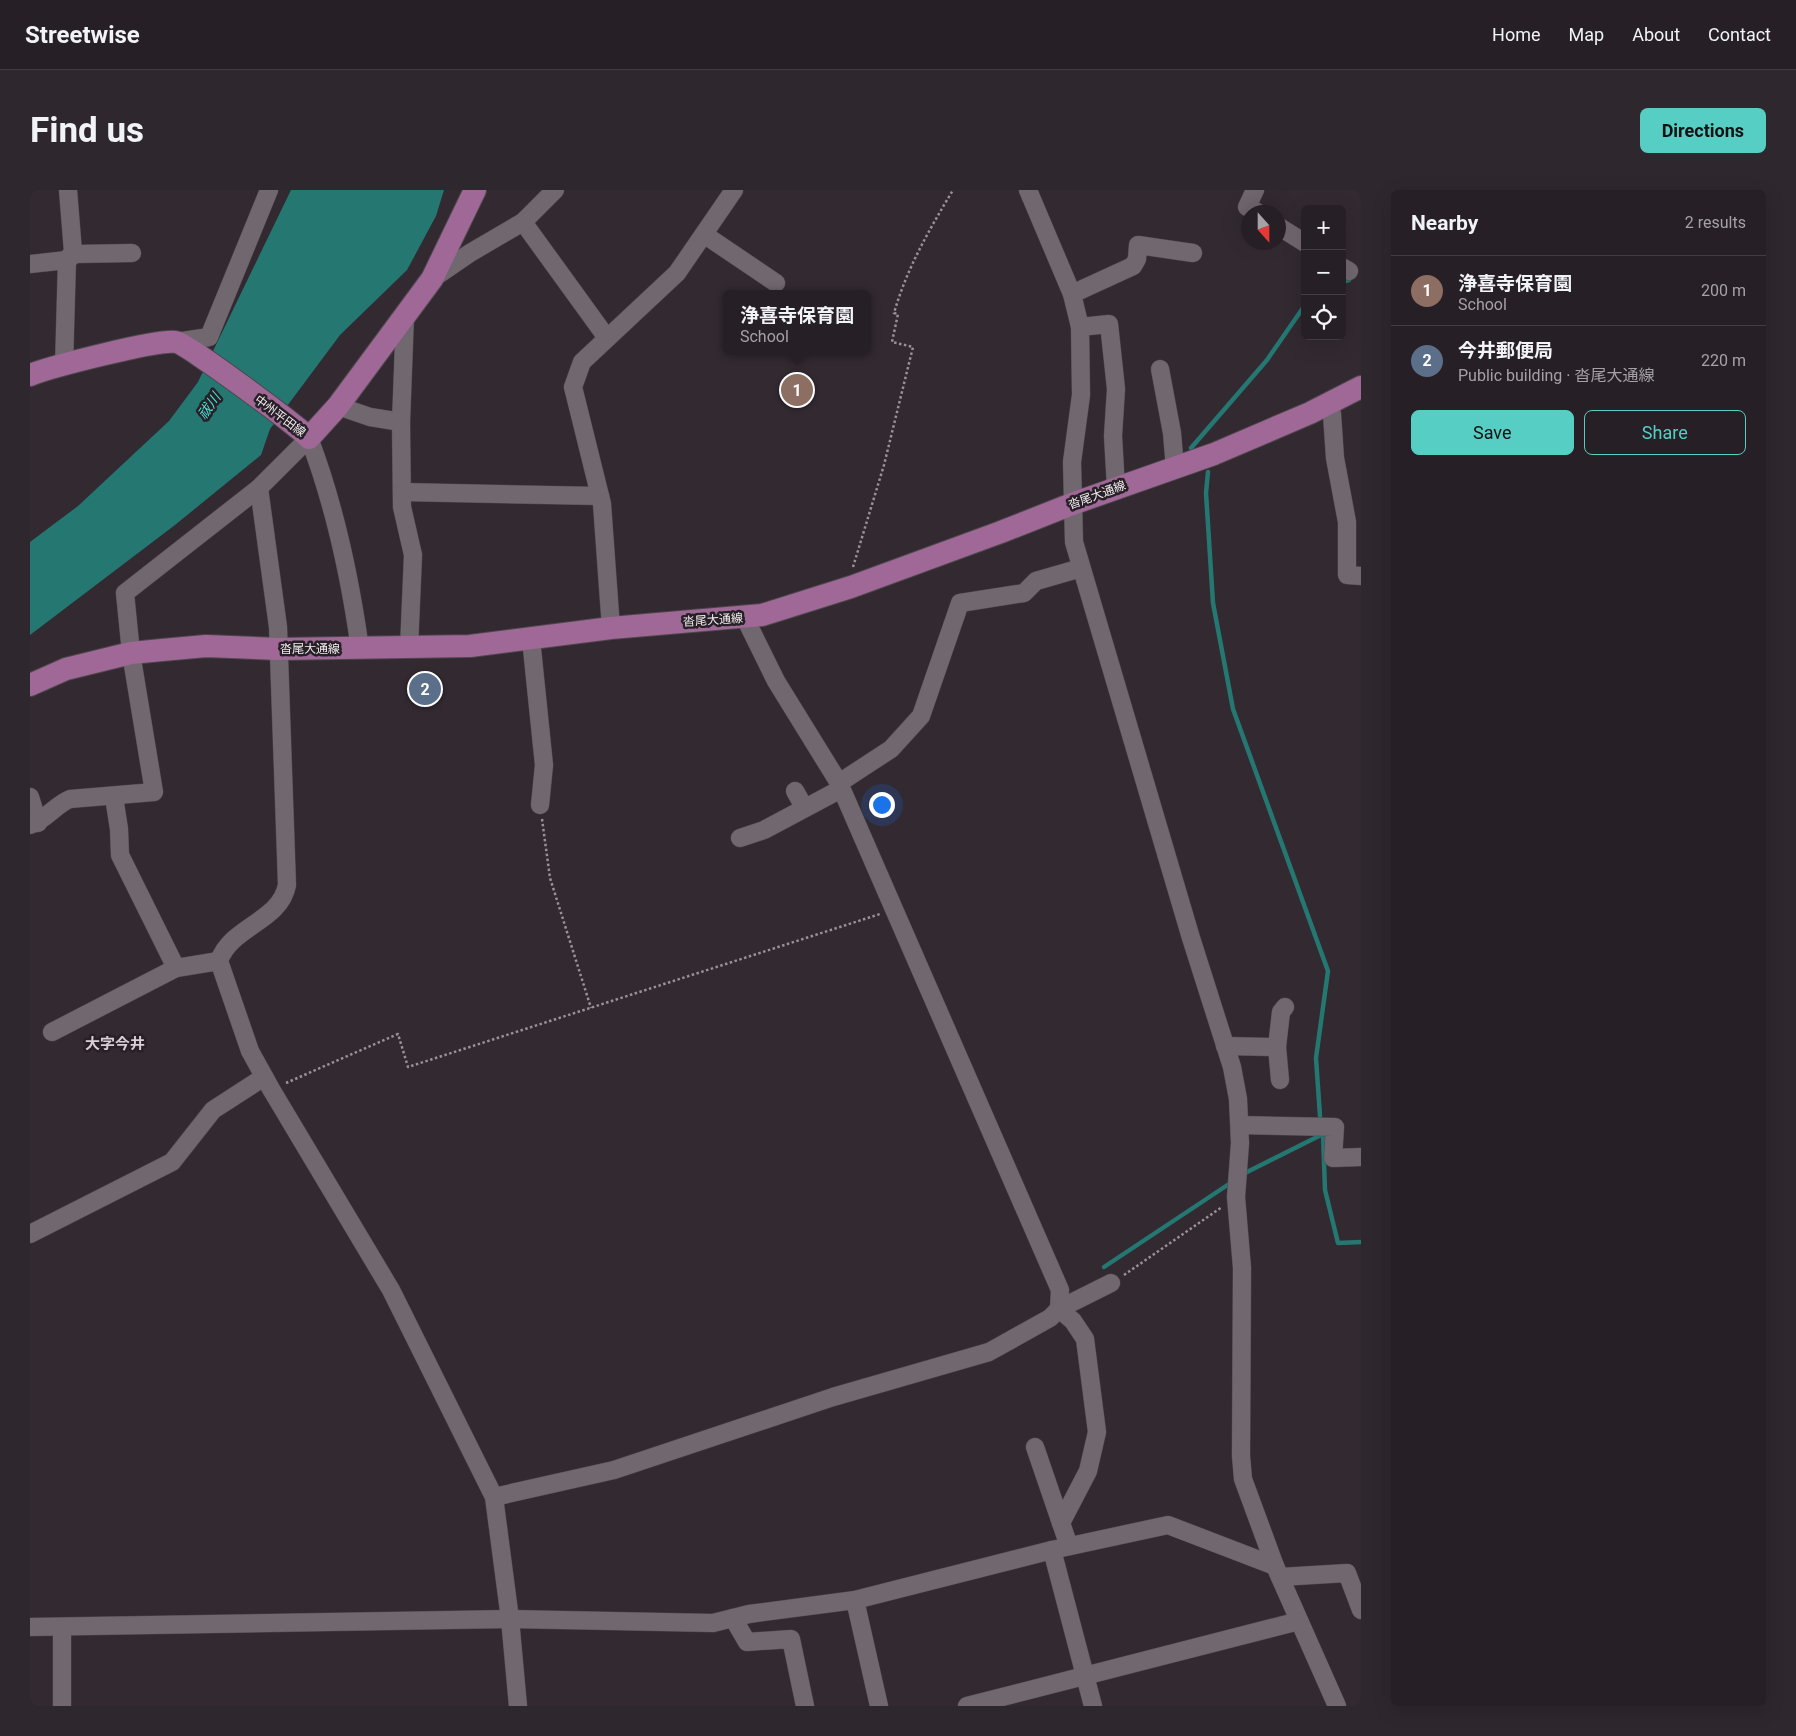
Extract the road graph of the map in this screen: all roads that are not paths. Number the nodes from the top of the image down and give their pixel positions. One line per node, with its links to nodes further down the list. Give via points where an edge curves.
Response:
1 (68, 190): 15 (street, via 73,252)
2 (269, 190): 23 (street, via 209,337)
3 (475, 190): 17 (main road, 中州平田線)
4 (555, 190): 9 (street)
5 (734, 190): 11 (street)
6 (1028, 190): 19 (street)
7 (1255, 190): 8 (street)
8 (1248, 205)
9 (523, 222): 17 (street); 22 (street)
10 (1286, 231): 12 (street)
11 (705, 235): 18 (street); 22 (street, via 677,273)
12 (1301, 240)
13 (132, 253): 15 (street, via 75,254)
14 (1193, 253): 19 (street, via 1138,245 1133,266)
15 (67, 260): 16 (street); 24 (street)
16 (30, 264)
17 (432, 279): 20 (main road, 中州平田線)
18 (776, 284)
19 (1072, 294): 21 (street)
20 (405, 316): 29 (main road, 中州平田線); 30 (street)
21 (1080, 327): 34 (street, via 1109,324 1116,390); 37 (street, via 1081,394 1072,462)
22 (608, 338): 36 (street, via 582,362 573,387)
23 (176, 342): 24 (main road, via 146,345); 31 (main road, 中州平田線)
24 (64, 366): 26 (main road)
25 (1160, 369): 32 (street)
26 (30, 375)
27 (1361, 386): 28 (main road, 沓尾大通線)
28 (1329, 403): 32 (main road, 沓尾大通線); 39 (street, via 1347,522 1347,575)
29 (338, 406): 30 (street); 31 (main road, 中州平田線)
30 (401, 422): 35 (street)
31 (307, 436): 33 (street); 44 (street, via 327,484 352,591)
32 (1175, 468): 34 (main road, 沓尾大通線)
33 (259, 488): 45 (street, via 278,627); 46 (street, via 126,593)
34 (1116, 488): 37 (main road, 沓尾大通線)
35 (402, 492): 36 (street); 43 (street, via 402,507 414,555)
36 (600, 496): 41 (street)
37 (1072, 504): 38 (street, via 1074,542); 40 (main road, 沓尾大通線, via 851,587)
38 (1081, 568): 48 (street, via 1036,581 1024,593 960,603 921,716 891,749); 60 (street)
39 (1361, 576)
40 (746, 618): 41 (main road, 沓尾大通線); 48 (street, via 776,681)
41 (611, 628): 42 (main road, 沓尾大通線)
42 (531, 639): 43 (main road, 沓尾大通線); 52 (street, via 544,765)
43 (409, 648): 44 (main road, 沓尾大通線)
44 (360, 649): 45 (main road, 沓尾大通線)
45 (278, 650): 46 (main road, 沓尾大通線, via 206,646); 56 (street, via 286,826 285,894 273,910 227,944)
46 (131, 653): 47 (main road, 沓尾大通線, via 66,669); 51 (street, via 154,792)
47 (30, 685)
48 (840, 786): 53 (street); 68 (street, via 1060,1290)
49 (795, 791): 53 (street)
50 (30, 797): 54 (street)
51 (114, 797): 54 (street, via 70,799); 57 (street, via 120,855)
52 (540, 805)
53 (804, 807): 55 (street, via 764,830)
54 (34, 824)
55 (740, 838)
56 (219, 961): 57 (street); 63 (street, via 250,1051)
57 (176, 968): 59 (street)
58 (1284, 1007): 61 (street, via 1280,1012)
59 (52, 1032)
60 (1225, 1046): 61 (street); 64 (street, via 1232,1067)
61 (1277, 1047): 62 (street)
62 (1280, 1080)
63 (268, 1083): 66 (street, via 213,1110 172,1162); 70 (street, via 391,1290)
64 (1240, 1125): 65 (street, via 1335,1127 1333,1158); 73 (street, via 1236,1197 1242,1268 1241,1464 1243,1479)
65 (1361, 1157)
66 (30, 1234)
67 (1111, 1284): 68 (street)
68 (1059, 1309): 70 (street, via 1050,1318 988,1352 833,1397 614,1470); 71 (street, via 1073,1321 1085,1339 1097,1432 1088,1471)
69 (1035, 1447): 71 (street)
70 (494, 1497): 77 (street)
71 (1061, 1523): 72 (street)
72 (1060, 1548): 73 (street, via 1168,1526); 74 (street); 81 (street)
73 (1278, 1572): 75 (street, via 1347,1573); 78 (street)
74 (854, 1600): 76 (street); 85 (street)
75 (1361, 1610)
76 (733, 1618): 77 (street, via 713,1623); 84 (street, via 746,1642 791,1639)
77 (510, 1619): 80 (street); 83 (street)
78 (1299, 1621): 81 (street); 88 (street)
79 (30, 1627): 80 (street)
80 (62, 1628): 82 (street)
81 (1085, 1674): 86 (street); 87 (street)
82 (62, 1706)
83 (518, 1706)
84 (805, 1706)
85 (879, 1706)
86 (967, 1706)
87 (1093, 1706)
88 (1336, 1706)

